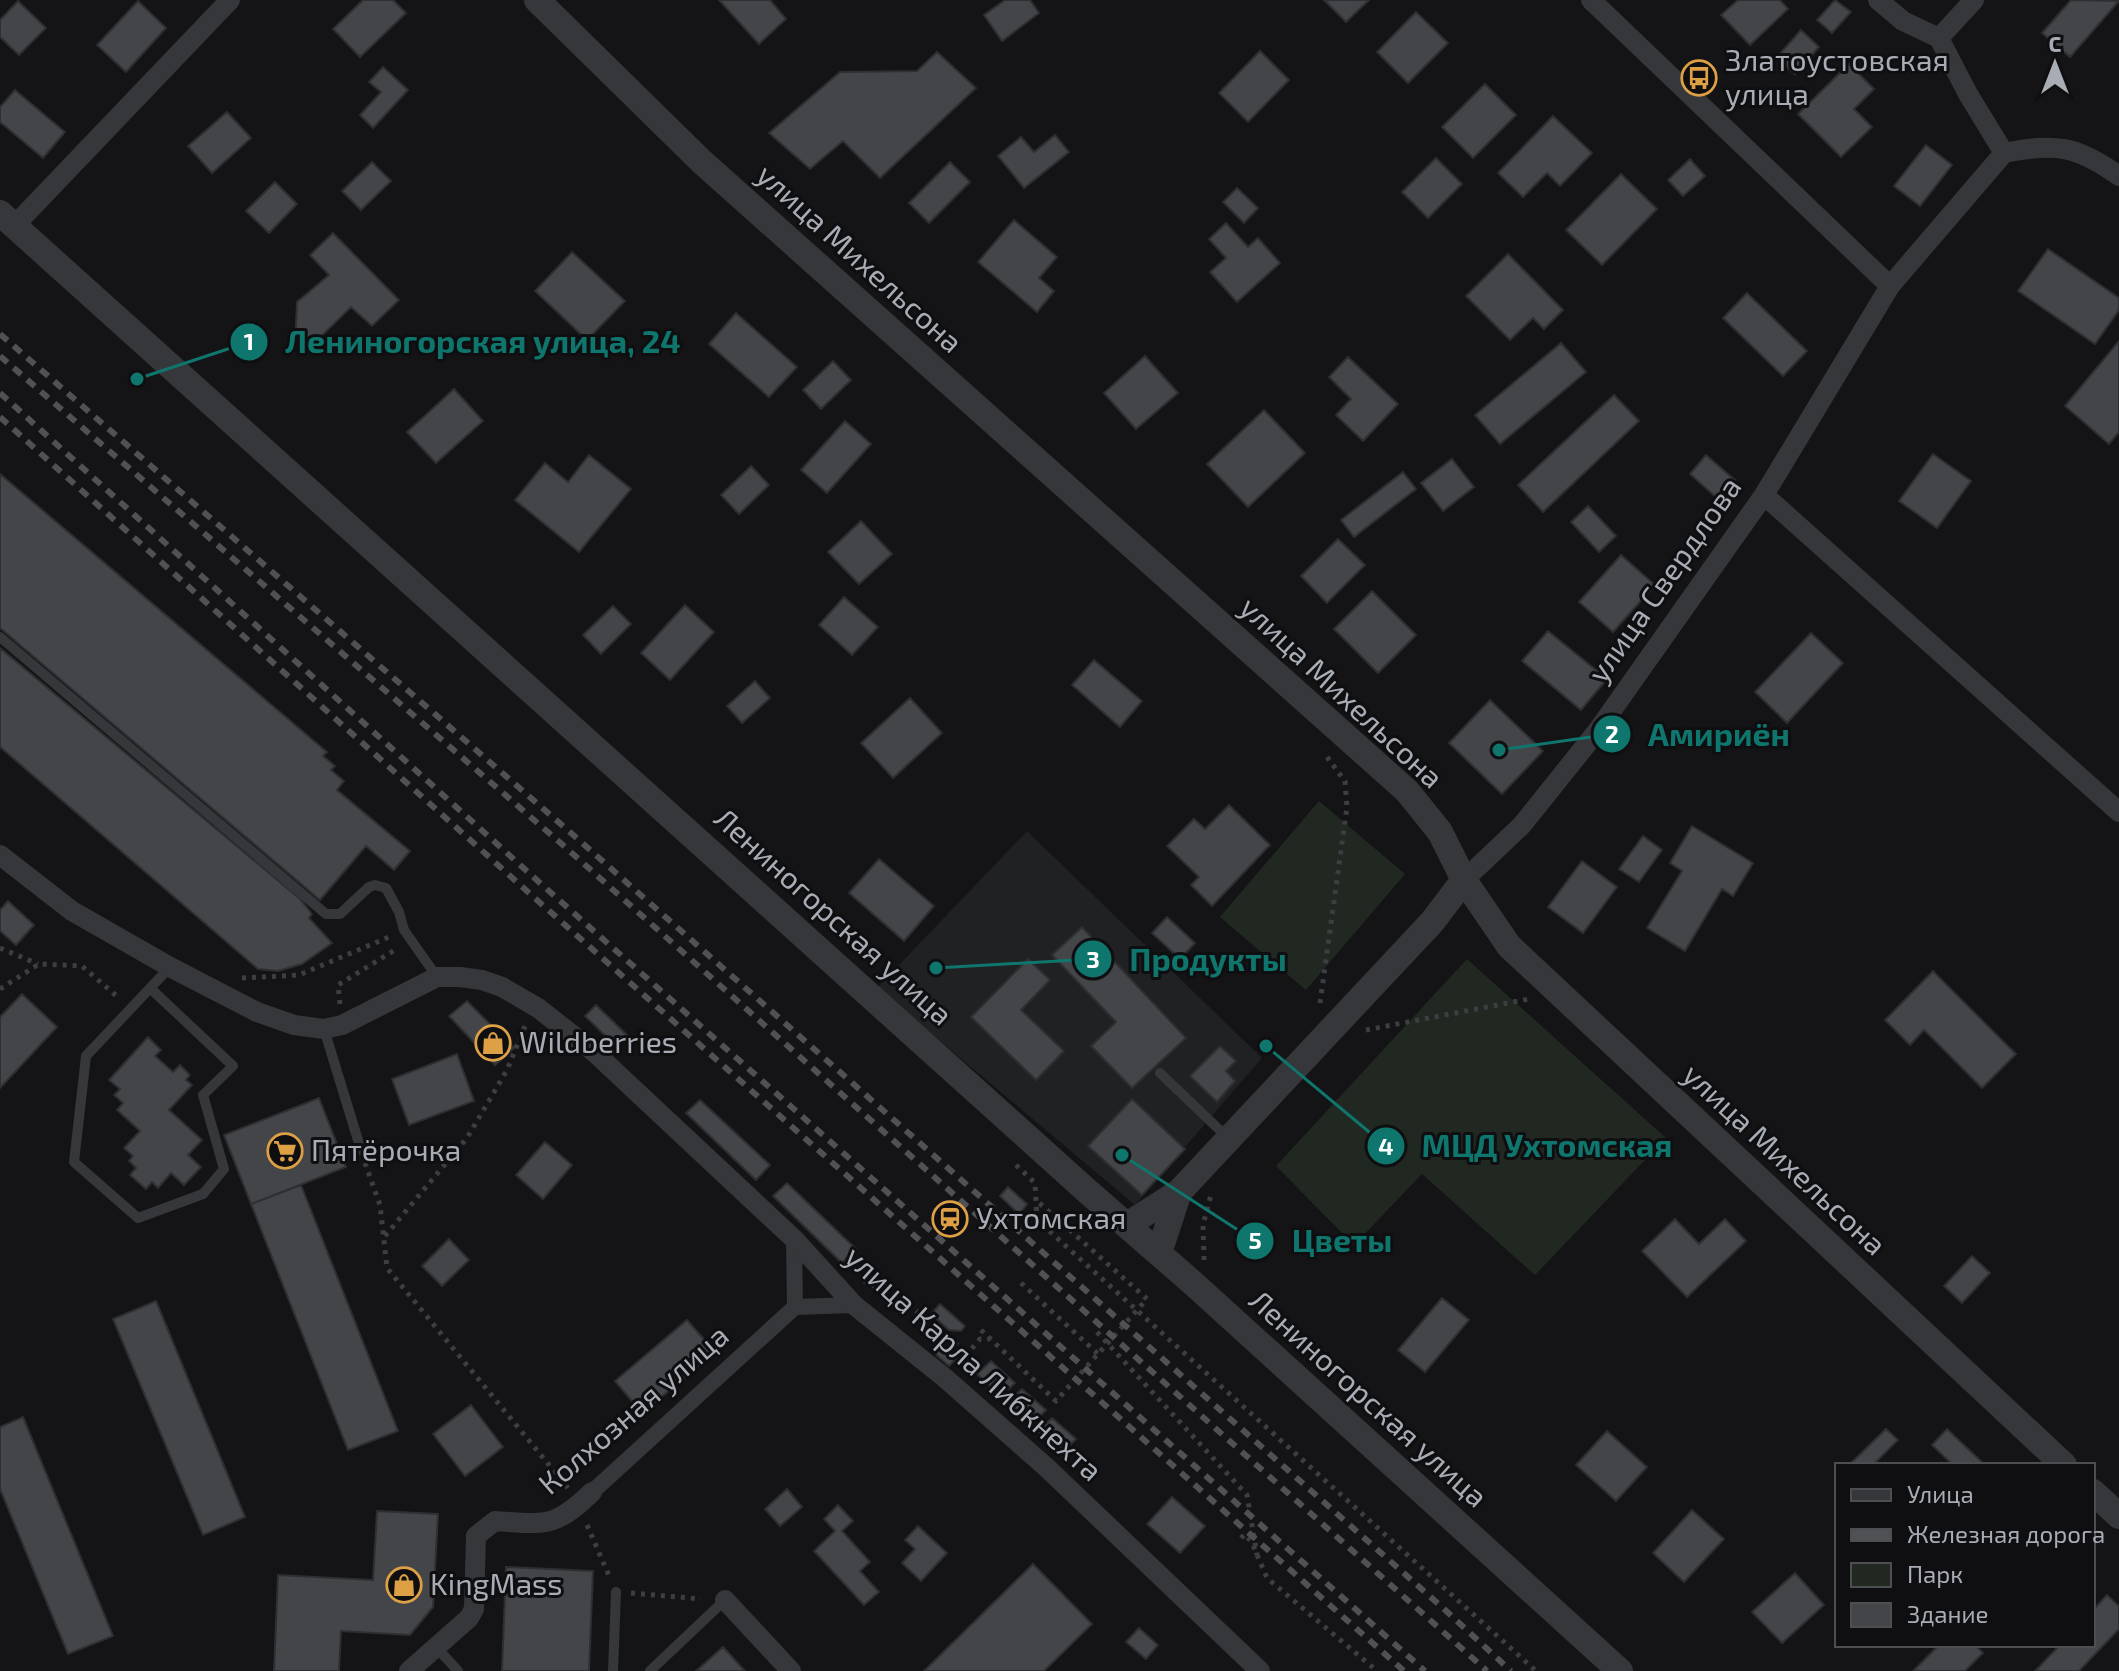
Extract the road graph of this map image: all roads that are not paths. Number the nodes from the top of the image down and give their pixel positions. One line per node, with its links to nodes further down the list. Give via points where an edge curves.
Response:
1 (230, 0): 9 (street)
2 (537, 0): 15 (street, улица Михельсона, via 701,161 1407,791 1440,832)
3 (1591, 0): 10 (street)
4 (1878, 0): 6 (street, via 1903,21)
5 (1974, 0): 6 (street)
6 (1939, 38): 7 (street)
7 (2004, 153): 8 (street, via 2041,146 2074,151); 10 (street, улица Свердлова)
8 (2119, 176)
9 (8, 219): 24 (street, Лениногорская улица)
10 (1890, 286): 11 (street, улица Свердлова)
11 (1764, 495): 13 (street); 15 (street, улица Свердлова, via 1598,730 1522,825)
12 (0, 637): 17 (lane, via 326,914 340,914 369,887 390,892 404,930)
13 (2119, 812)
14 (0, 855): 16 (street, via 72,911)
15 (1464, 880): 21 (street, улица Свердлова, via 1432,922); 29 (street, улица Михельсона, via 1509,946)
16 (170, 967): 18 (lane); 19 (street, via 257,1012 294,1025)
17 (437, 977): 19 (street); 25 (street, улица Карла Либкнехта, via 482,980 538,1008 593,1051)
18 (150, 988): 18 (lane, via 233,1066 203,1095 224,1169 203,1194 138,1218 74,1162 86,1056)
19 (333, 1027): 22 (lane)
20 (1160, 1073): 21 (lane)
21 (1229, 1139): 23 (street, улица Свердлова)
22 (361, 1150)
23 (1179, 1192): 24 (street, улица Свердлова); 26 (street, улица Свердлова)
24 (1127, 1225): 26 (street, Лениногорская улица)
25 (794, 1239): 27 (street, улица Карла Либкнехта); 28 (street)
26 (1159, 1253): 42 (street, Лениногорская улица)
27 (854, 1305): 28 (street); 41 (street, улица Карла Либкнехта, via 1035,1457)
28 (795, 1307): 31 (street, Колхозная улица)
29 (2062, 1463)
30 (2095, 1494): 32 (street)
31 (586, 1498): 35 (street, Колхозная улица, via 546,1524 495,1521 476,1536 474,1609)
32 (2119, 1516)
33 (616, 1592): 38 (lane)
34 (725, 1600): 39 (lane); 40 (street)
35 (436, 1647): 36 (street, Колхозная улица); 37 (lane)
36 (409, 1671)
37 (458, 1671)
38 (613, 1671)
39 (650, 1671)
40 (791, 1671)
41 (1260, 1671)
42 (1620, 1671)

